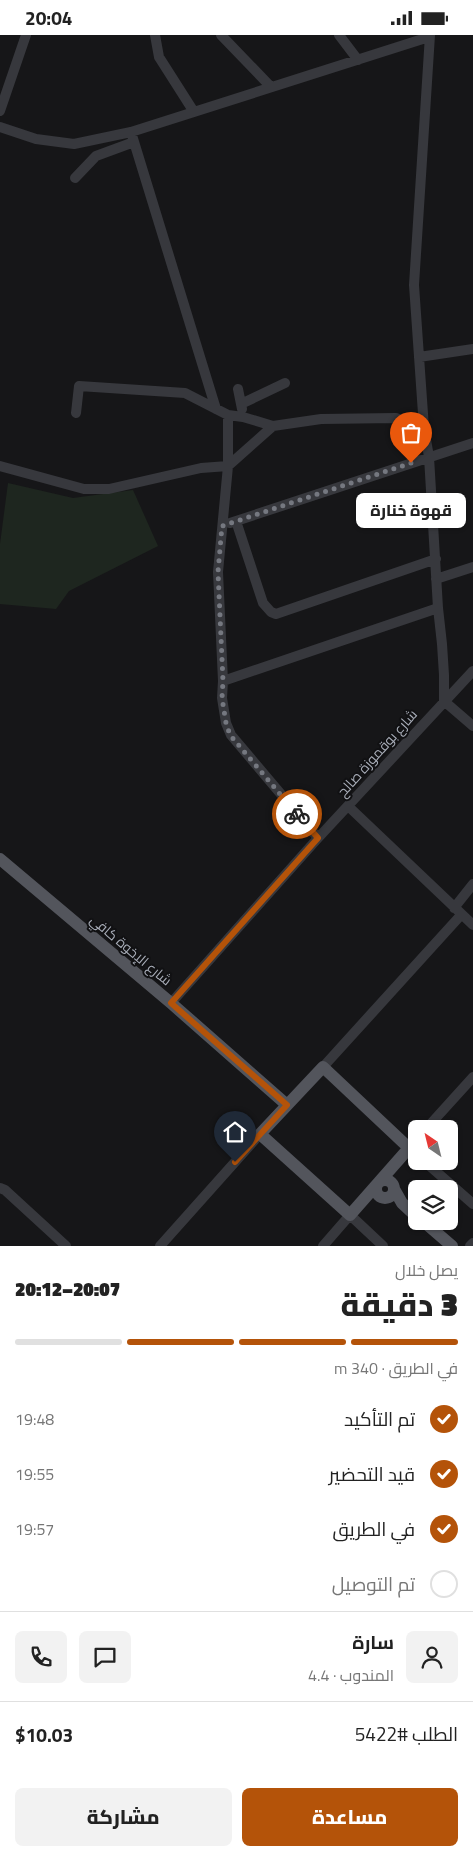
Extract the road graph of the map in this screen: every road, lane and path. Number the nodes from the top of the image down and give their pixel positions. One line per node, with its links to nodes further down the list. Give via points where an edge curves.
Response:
1 (26, 35): 10 (street)
2 (155, 35): 11 (street, via 159,57)
3 (221, 35): 9 (street)
4 (338, 35): 8 (street)
5 (403, 35): 7 (street)
6 (430, 36): 7 (street); 17 (street, via 414,285)
7 (410, 43): 8 (street)
8 (358, 60): 9 (street)
9 (271, 87): 11 (street)
10 (0, 111)
11 (194, 112): 13 (street)
12 (0, 127): 13 (street, via 36,139 74,144)
13 (131, 132): 14 (street)
14 (134, 142): 15 (street, via 96,156); 21 (street)
15 (75, 177)
16 (473, 349): 17 (street)
17 (419, 357): 26 (street)
18 (285, 383): 20 (street)
19 (238, 389): 20 (street)
20 (241, 404): 24 (street)
21 (216, 409): 22 (street, via 185,393 79,386); 23 (street)
22 (76, 413)
23 (228, 415): 24 (street); 30 (street)
24 (243, 417): 25 (street)
25 (273, 426): 26 (street, via 320,419 396,418); 30 (street)
26 (424, 428): 28 (street)
27 (473, 443): 28 (street)
28 (429, 457): 31 (street); 33 (street)
29 (0, 465): 30 (street, via 84,489 108,489 200,467)
30 (228, 466): 32 (street)
31 (236, 521): 32 (street); 33 (street, via 263,603 270,613 283,613)
32 (222, 526): 38 (street, via 218,572)
33 (436, 559): 35 (street)
34 (473, 567): 35 (street)
35 (436, 579): 36 (street)
36 (438, 608): 38 (street); 39 (street)
37 (473, 671): 39 (street, شارع بوقموزة صالح)
38 (223, 681): 42 (street, via 222,698 230,735)
39 (444, 701): 40 (street); 41 (street, شارع بوقموزة صالح)
40 (473, 726)
41 (348, 806): 42 (street, شارع بوقموزة صالح); 45 (street)
42 (318, 838): 47 (street, شارع بوقموزة صالح)
43 (0, 859): 47 (main road, شارع الإخوة كافي)
44 (473, 884): 45 (street)
45 (457, 911): 46 (street); 48 (street)
46 (473, 925)
47 (171, 1003): 50 (main road, شارع الإخوة كافي)
48 (323, 1067): 50 (main road); 53 (main road)
49 (473, 1077): 51 (street)
50 (287, 1105): 52 (main road)
51 (434, 1120)
52 (260, 1134): 60 (main road); 63 (street)
53 (408, 1142)
54 (408, 1155): 57 (main road)
55 (434, 1170): 58 (street)
56 (0, 1188): 62 (street)
57 (384, 1188): 59 (main road); 60 (main road)
58 (473, 1204)
59 (408, 1209)
60 (350, 1215): 64 (street); 65 (street)
61 (433, 1230): 66 (main road)
62 (66, 1246)
63 (160, 1246)
64 (323, 1246)
65 (383, 1246)
66 (452, 1246)

